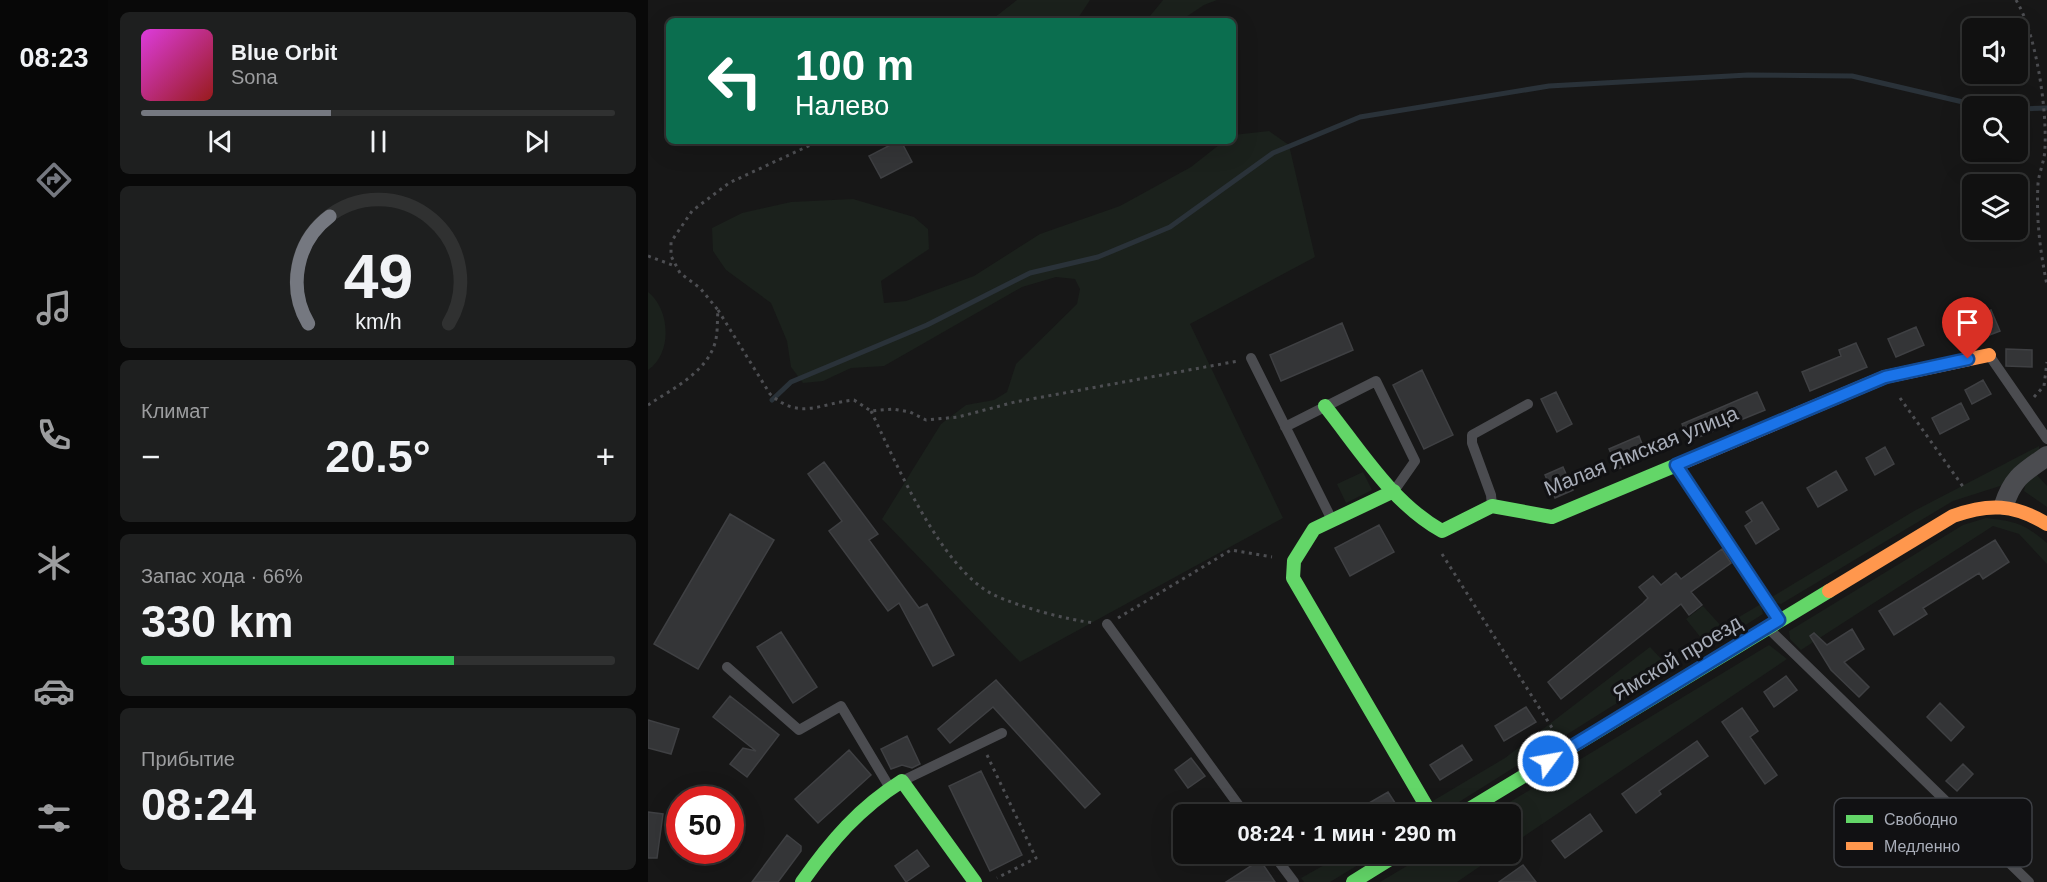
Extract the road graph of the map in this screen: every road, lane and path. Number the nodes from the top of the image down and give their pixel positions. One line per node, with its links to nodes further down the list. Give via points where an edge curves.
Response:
1 (2016, 0): 5 (path, via 2026,16 2045,109 2045,150 2038,182 2039,233)
2 (813, 144): 4 (path, via 729,183 692,211 671,242)
3 (648, 256): 4 (path)
4 (676, 267): 6 (path)
5 (2047, 285)
6 (718, 310): 12 (path, via 715,342 706,362); 15 (path, via 770,394 781,404 797,410 854,400)
7 (1989, 355): 10 (street, Малая Ямская улица); 14 (lane)
8 (1251, 358): 15 (path, via 1015,402 958,417 926,420 902,410); 16 (lane)
9 (2047, 362): 14 (path, via 2044,386)
10 (1885, 377): 19 (street, Малая Ямская улица); 23 (path)
11 (1528, 404): 22 (lane, via 1472,435)
12 (648, 405)
13 (1325, 406): 16 (lane); 20 (street); 20 (lane, via 1376,381 1414,461)
14 (2025, 407): 17 (lane)
15 (871, 411): 28 (path, via 920,511 960,567 993,594 1074,621)
16 (1285, 427): 24 (lane)
17 (2047, 439)
18 (2047, 456): 21 (street, via 2018,476)
19 (1676, 465): 22 (street, Малая Ямская улица, via 1552,517); 29 (lane)
20 (1394, 491): 24 (street); 26 (street)
21 (2004, 505): 23 (street, Ямской проезд); 25 (street, Ямской проезд, via 2030,513)
22 (1492, 506): 26 (street, via 1442,531)
23 (1979, 507): 29 (street, Ямской проезд, via 1939,523)
24 (1332, 521): 27 (street, via 1314,529)
25 (2047, 524)
26 (1432, 528): 33 (path, via 1435,542)
27 (1294, 561): 28 (path, via 1231,550); 37 (street, via 1293,578 1299,592)
28 (1107, 624): 36 (lane)
29 (1773, 624): 33 (street, Ямской проезд); 35 (lane)
30 (727, 666): 34 (lane, via 799,730 841,706)
31 (1002, 733): 32 (lane)
32 (981, 743): 34 (lane); 44 (path, via 1036,858)
33 (1566, 750): 38 (street, Ямской проезд)
34 (896, 784): 42 (street, via 867,802 838,830); 43 (street)
35 (1946, 798)
36 (1238, 804)
37 (1425, 804)
38 (1477, 804)
39 (1281, 864): 45 (lane)
40 (1382, 864): 46 (street)
41 (2014, 867): 47 (lane)
42 (802, 882)
43 (975, 882)
44 (988, 882)
45 (1294, 882)
46 (1353, 882)
47 (2029, 882)

